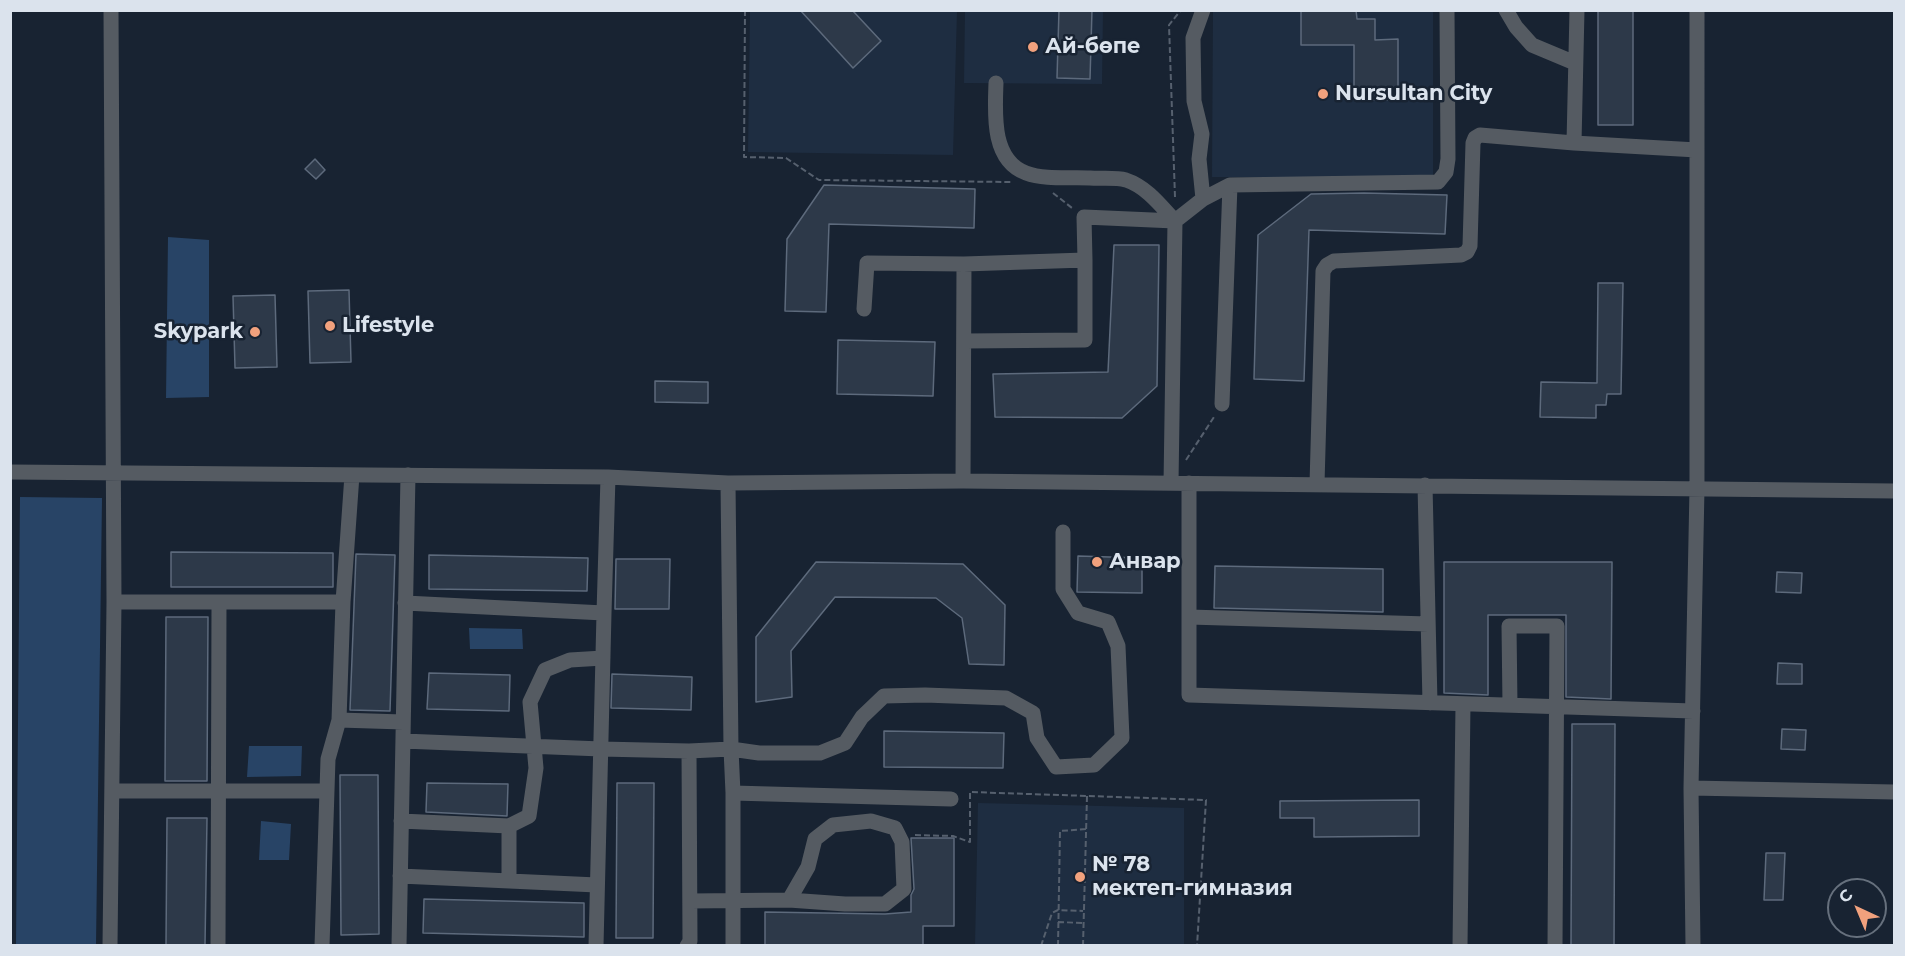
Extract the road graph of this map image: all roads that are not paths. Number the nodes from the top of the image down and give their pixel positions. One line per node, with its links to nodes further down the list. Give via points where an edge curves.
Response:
1 (111, 10): 20 (street)
2 (1203, 10): 12 (street, via 1193,38 1194,101 1202,134 1199,159)
3 (1447, 10): 11 (street, via 1448,159 1446,172 1438,182)
4 (1506, 10): 7 (street, via 1532,45)
5 (1577, 10): 7 (street)
6 (1697, 10): 10 (street)
7 (1575, 63): 9 (street)
8 (996, 83): 13 (street, via 999,143 1014,167 1054,177 1125,180 1148,192)
9 (1574, 143): 10 (street); 28 (street, via 1480,135 1475,138 1470,246 1461,255 1334,261 1327,265 1323,271)
10 (1697, 150): 30 (street)
11 (1230, 185): 12 (street); 18 (street)
12 (1203, 199): 13 (street)
13 (1175, 221): 14 (street, via 1084,217); 26 (street)
14 (1085, 261): 15 (street); 17 (street, via 1085,340)
15 (964, 264): 16 (street, via 867,262); 17 (street)
16 (864, 309)
17 (965, 341): 24 (street)
18 (1222, 404)
19 (10, 472): 20 (street)
20 (112, 472): 21 (street); 33 (street)
21 (352, 475): 22 (street); 35 (street)
22 (408, 475): 23 (street); 36 (street)
23 (608, 477): 25 (street); 37 (street)
24 (963, 481): 25 (street); 26 (street)
25 (728, 483): 51 (street)
26 (1171, 483): 27 (street)
27 (1189, 483): 28 (street); 38 (street)
28 (1317, 484): 29 (street)
29 (1425, 485): 30 (street); 39 (street)
30 (1698, 488): 31 (street); 45 (street)
31 (1894, 491)
32 (1063, 532): 51 (street, via 1063,589 1078,613 1108,622 1118,646 1122,738 1094,765 1056,767 1037,738 1033,713 1006,698 884,696 862,717 845,743 820,753)
33 (114, 602): 34 (street); 54 (street)
34 (219, 602): 35 (street); 56 (street)
35 (343, 602): 46 (street)
36 (405, 603): 37 (street); 47 (street)
37 (604, 613): 40 (street)
38 (1189, 617): 39 (street); 41 (street, via 1189,695)
39 (1428, 624): 41 (street)
40 (603, 658): 49 (street, via 570,660 545,670 530,702); 50 (street)
41 (1430, 703): 42 (street)
42 (1463, 704): 43 (street); 75 (street)
43 (1510, 705): 44 (street); 44 (street, via 1509,626 1557,626)
44 (1557, 707): 45 (street); 76 (street)
45 (1693, 711): 53 (street)
46 (339, 720): 47 (street); 55 (street, via 328,759)
47 (403, 722): 48 (street)
48 (403, 741): 49 (street); 60 (street)
49 (534, 747): 50 (street); 61 (street, via 536,768 529,816)
50 (601, 749): 52 (street); 64 (street)
51 (731, 749): 52 (street); 58 (street)
52 (689, 751): 66 (street)
53 (1691, 788): 57 (street); 77 (street)
54 (112, 791): 56 (street); 68 (street)
55 (326, 791): 56 (street); 70 (street)
56 (219, 792): 69 (street)
57 (1894, 792)
58 (734, 793): 59 (street); 67 (street)
59 (951, 799)
60 (401, 821): 61 (street); 62 (street)
61 (509, 826): 63 (street)
62 (400, 876): 63 (street); 71 (street)
63 (509, 880): 64 (street)
64 (597, 885): 72 (street)
65 (789, 900): 65 (street, via 808,867 815,839 833,825 871,821 895,828 902,842 904,889 885,904); 67 (street)
66 (690, 901): 67 (street); 73 (street)
67 (734, 902): 74 (street)
68 (110, 945)
69 (218, 945)
70 (322, 945)
71 (399, 945)
72 (596, 945)
73 (687, 945)
74 (733, 945)
75 (1460, 945)
76 (1555, 945)
77 (1693, 945)

